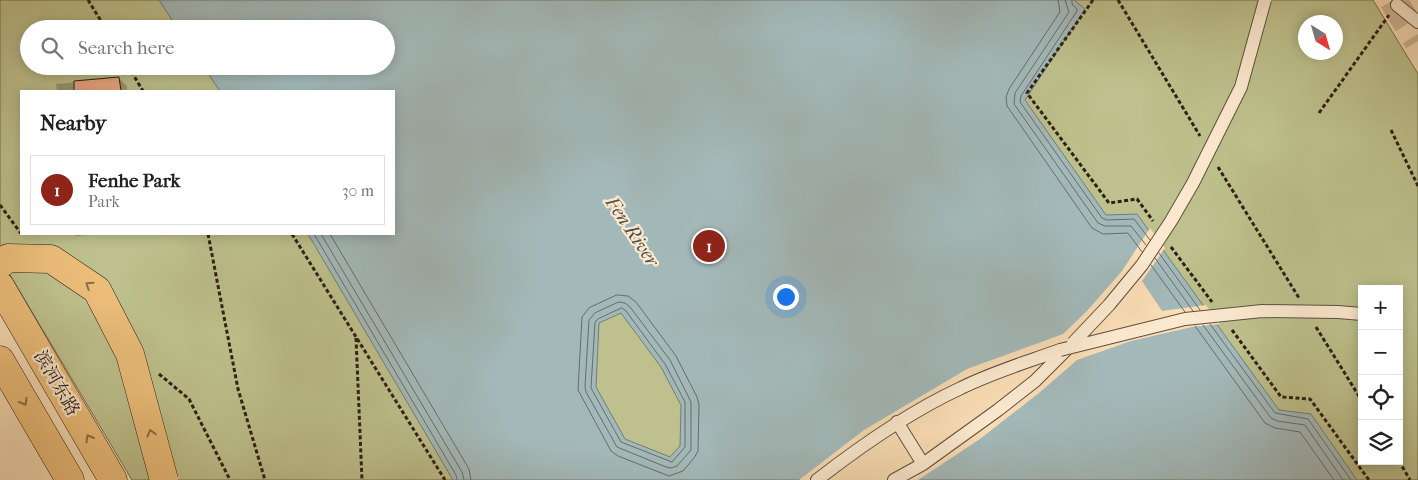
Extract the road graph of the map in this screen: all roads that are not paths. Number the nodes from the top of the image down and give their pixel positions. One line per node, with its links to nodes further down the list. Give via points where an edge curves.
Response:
1 (1265, 0): 9 (street, bridge, via 1241,87 1193,183 1142,265 1109,305 1035,381)
2 (1397, 5): 3 (street)
3 (1418, 22)
4 (0, 264): 12 (highway, one-way to 4, bridge, via 130,354 97,290 50,259 8,258)
5 (0, 286): 11 (highway, 滨河东路, one-way to 5)
6 (1358, 314): 8 (street, bridge, via 1262,311 1185,319 1153,326 1060,350 996,372)
7 (0, 360): 10 (highway, one-way to 10)
8 (897, 422): 9 (street); 13 (street)
9 (923, 464): 14 (street)
10 (70, 480)
11 (113, 480)
12 (164, 480)
13 (817, 480)
14 (894, 480)

